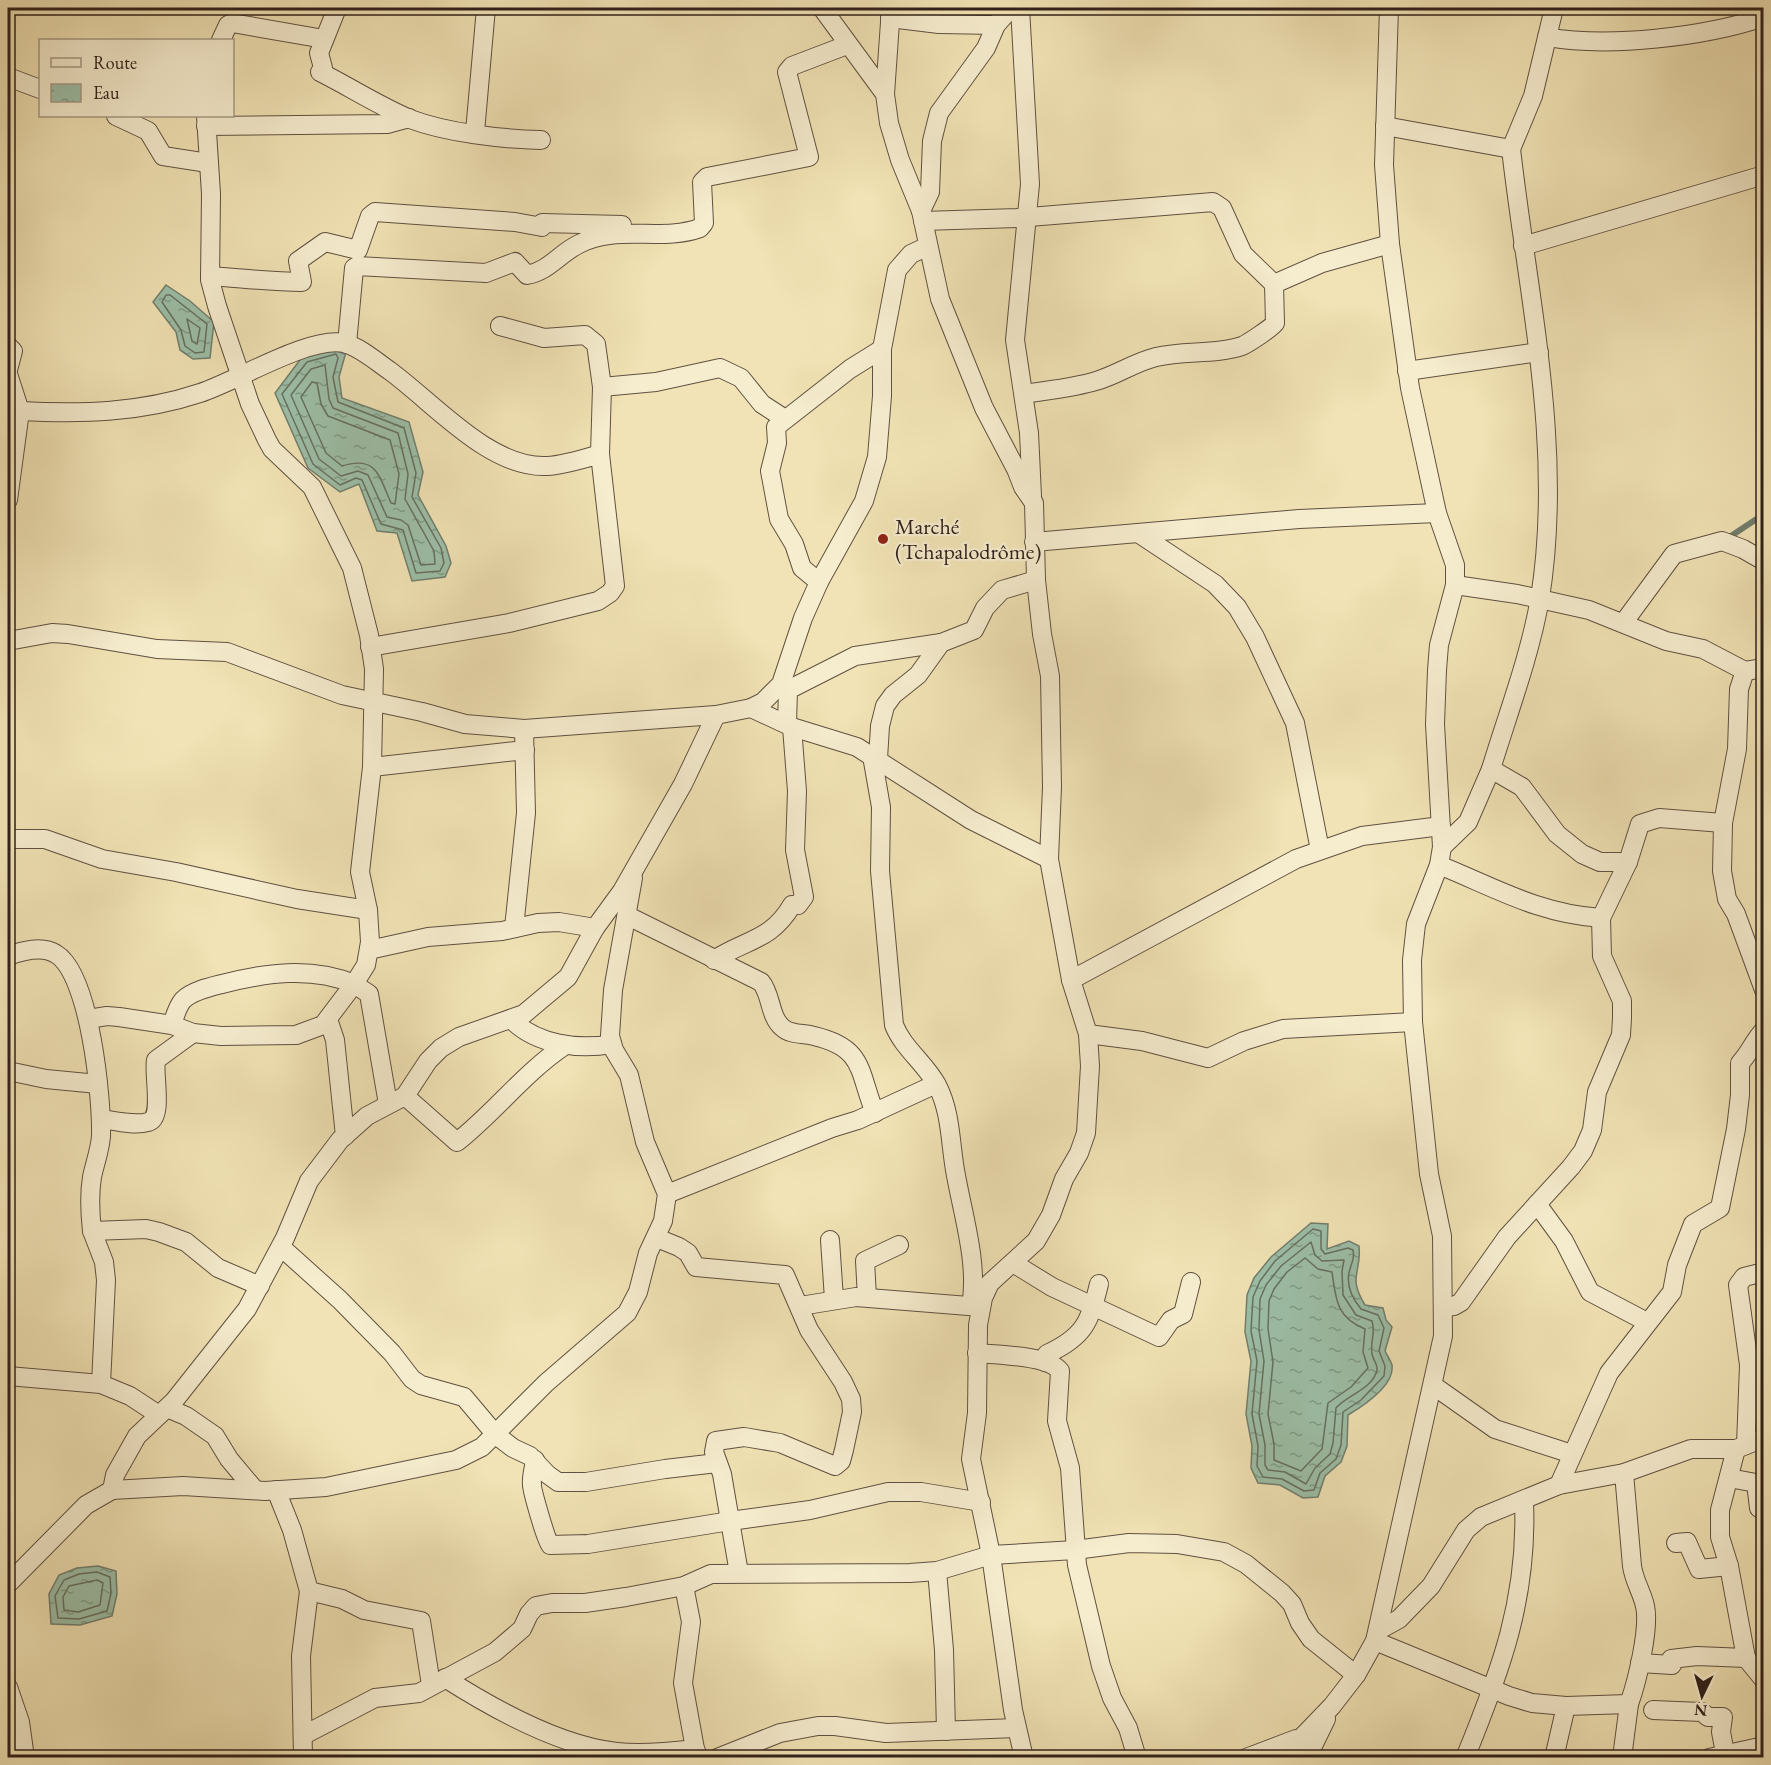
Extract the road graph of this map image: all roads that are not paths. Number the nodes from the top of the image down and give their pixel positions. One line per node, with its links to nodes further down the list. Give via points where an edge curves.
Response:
1 (337, 8): 13 (street)
2 (486, 8): 22 (street)
3 (822, 8): 14 (street)
4 (1011, 8): 10 (street)
5 (1020, 8): 28 (street)
6 (1389, 8): 21 (street)
7 (1554, 8): 11 (street)
8 (890, 13): 10 (street, via 939,24); 17 (street)
9 (1764, 17): 11 (street, via 1665,37 1595,42)
10 (996, 25): 27 (street, via 986,48 939,113 932,141 930,192)
11 (1547, 37): 24 (street, via 1533,96)
12 (221, 39): 13 (street, via 232,23)
13 (324, 39): 19 (street, via 318,53 323,68 320,72)
14 (847, 45): 17 (street); 29 (street, via 792,66 787,72 809,157 707,177 702,182 703,226 696,230)
15 (8, 77): 16 (street)
16 (39, 88)
17 (885, 94): 27 (street, via 892,132)
18 (118, 117): 25 (street, via 148,131 163,156)
19 (409, 118): 20 (street, via 387,124); 22 (street)
20 (206, 121): 25 (street)
21 (1385, 126): 24 (street); 30 (street, via 1384,189)
22 (475, 132): 23 (street)
23 (541, 140)
24 (1511, 149): 32 (street)
25 (208, 163): 33 (street)
26 (1764, 175): 32 (street)
27 (922, 216): 28 (street); 31 (street)
28 (1029, 217): 34 (street, via 1213,202 1222,208 1243,254); 44 (street, via 1015,340)
29 (659, 232): 33 (street, via 631,226 542,223 542,227 375,212 358,250 325,242 298,261 302,282); 36 (street, via 615,235 579,244 538,273 527,275 515,262 486,273 357,266)
30 (1389, 244): 34 (street, via 1322,263); 40 (street)
31 (927, 246): 38 (street, via 917,249 897,270); 49 (street, via 940,299 984,408)
32 (1523, 246): 39 (street)
33 (210, 276): 41 (street)
34 (1274, 285): 44 (street, via 1275,323 1246,345 1156,357 1096,381)
35 (500, 326): 43 (street, via 544,338 585,335 598,350)
36 (347, 344): 41 (street, via 310,345); 47 (street, via 393,373 477,441 517,463 547,466)
37 (8, 346): 42 (street, via 12,351)
38 (882, 349): 46 (street); 55 (street, via 880,432 872,480)
39 (1539, 352): 40 (street); 57 (street, via 1547,470)
40 (1407, 371): 50 (street)
41 (240, 376): 45 (street, via 200,393 112,413); 61 (street, via 272,449 312,487 348,560 364,610)
42 (9, 381): 45 (street)
43 (602, 387): 46 (street, via 656,382 720,368 741,378 762,404); 47 (street)
44 (1024, 394): 49 (street)
45 (20, 411): 48 (street)
46 (785, 418): 55 (street, via 776,427 777,443 770,471 779,519 802,568)
47 (600, 454): 61 (street, via 615,586 610,593 598,601 509,623)
48 (8, 500)
49 (1034, 503): 52 (street)
50 (1437, 513): 51 (street, via 1299,519); 56 (street, via 1455,565)
51 (1138, 533): 52 (street); 77 (street, via 1215,584 1237,607 1256,637 1295,723)
52 (1034, 542): 54 (street)
53 (1764, 561): 58 (street, via 1722,541 1674,554)
54 (1036, 580): 60 (street, via 1002,590 985,608 974,630); 79 (street, via 1050,676)
55 (819, 582): 64 (street, via 803,618)
56 (1455, 585): 57 (street); 75 (street, via 1439,645 1437,670 1435,724)
57 (1539, 599): 58 (street); 73 (street)
58 (1624, 622): 63 (street, via 1666,641 1703,649)
59 (8, 641): 65 (street, via 52,633 157,649 227,652)
60 (941, 643): 64 (street, via 855,656); 71 (street, via 918,675 885,706)
61 (370, 647): 65 (street)
62 (1764, 668): 63 (street)
63 (1745, 671): 74 (street, via 1739,689 1737,749)
64 (780, 693): 66 (street); 68 (street)
65 (374, 703): 69 (street, via 465,724); 72 (street)
66 (751, 708): 67 (street); 68 (street)
67 (716, 715): 69 (street); 81 (street)
68 (790, 725): 71 (street, via 833,738); 89 (street, via 797,791 795,850 804,897 764,937 737,946)
69 (524, 729): 70 (street)
70 (525, 750): 72 (street); 85 (street, via 526,813)
71 (875, 758): 79 (street, via 971,820); 105 (street, via 881,807 880,871 894,1025)
72 (372, 767): 82 (street, via 360,873)
73 (1491, 769): 78 (street, via 1475,810); 80 (street, via 1522,787 1557,834 1582,854 1600,862)
74 (1724, 823): 80 (street, via 1659,818 1644,822 1636,830); 92 (street, via 1722,871 1727,899)
75 (1441, 826): 77 (street, via 1362,836); 78 (street)
76 (8, 839): 82 (street, via 45,839 102,859)
77 (1320, 850): 90 (street, via 1296,859)
78 (1441, 856): 84 (street, via 1527,904 1573,916); 96 (street, via 1413,937)
79 (1049, 859): 90 (street)
80 (1628, 862): 84 (street)
81 (634, 873): 83 (street); 86 (street)
82 (368, 910): 87 (street)
83 (628, 916): 89 (street); 101 (street, via 611,1007)
84 (1601, 918): 112 (street, via 1602,956 1622,1001 1620,1035 1597,1092 1592,1130 1583,1151)
85 (514, 927): 86 (street, via 559,922); 87 (street, via 428,937)
86 (595, 928): 94 (street, via 568,977 530,1010)
87 (369, 950): 91 (street, via 366,965)
88 (8, 956): 95 (street, via 40,950 59,956 80,988)
89 (714, 960): 108 (street, via 761,982 783,1028 833,1040 849,1050 856,1059)
90 (1071, 980): 100 (street)
91 (354, 984): 93 (street); 97 (street, via 326,975 252,975 190,994 179,1006); 107 (street, via 369,994)
92 (1764, 990)
93 (328, 1019): 99 (street, via 318,1028 296,1035); 110 (street, via 335,1040)
94 (511, 1019): 102 (street); 106 (street, via 459,1036 441,1048)
95 (88, 1020): 97 (street, via 107,1016); 104 (street)
96 (1413, 1022): 100 (street, via 1283,1029 1208,1058 1142,1041); 128 (street, via 1429,1174 1442,1236)
97 (172, 1025): 99 (street)
98 (1764, 1030): 129 (street, via 1740,1063 1736,1129 1720,1208 1694,1224 1677,1265 1672,1292)
99 (193, 1033): 109 (street, via 156,1060 158,1110 153,1119 137,1123)
100 (1088, 1034): 118 (street, via 1086,1133 1044,1228)
101 (612, 1044): 102 (street); 111 (street, via 629,1075 645,1142)
102 (564, 1046): 106 (street, via 537,1064 457,1143)
103 (8, 1071): 104 (street)
104 (98, 1084): 109 (street)
105 (936, 1084): 108 (street); 127 (street, via 948,1117 965,1211)
106 (405, 1096): 107 (street)
107 (388, 1104): 110 (street)
108 (875, 1113): 111 (street)
109 (101, 1119): 113 (street, via 90,1191)
110 (345, 1136): 117 (street, via 309,1181)
111 (668, 1194): 114 (street)
112 (1537, 1204): 128 (street, via 1507,1237 1461,1302); 129 (street, via 1564,1241 1590,1292)
113 (92, 1231): 122 (street, via 146,1228 159,1232 194,1247 218,1268); 133 (street, via 104,1262 106,1280)
114 (657, 1238): 126 (street, via 679,1246 696,1267 782,1273); 136 (street, via 627,1313 552,1376)
115 (830, 1240): 124 (street)
116 (899, 1245): 123 (street, via 865,1261)
117 (281, 1247): 122 (street); 136 (street, via 340,1300 412,1379 464,1396)
118 (1014, 1263): 125 (street, via 1052,1287); 127 (street, via 996,1274)
119 (1764, 1272): 138 (street, via 1744,1277 1738,1285 1750,1375)
120 (1191, 1282): 125 (street, via 1183,1314 1171,1320 1158,1337)
121 (1099, 1284): 125 (street)
122 (260, 1286): 135 (street, via 215,1352)
123 (867, 1297): 124 (street); 127 (street)
124 (834, 1299): 126 (street)
125 (1094, 1305): 131 (street, via 1085,1328 1065,1346 1047,1354)
126 (800, 1306): 141 (street, via 809,1330 851,1399 852,1412 841,1461 830,1465 792,1447 739,1437 716,1441 713,1449)
127 (976, 1307): 130 (street)
128 (1444, 1307): 134 (street)
129 (1647, 1322): 139 (street, via 1609,1373)
130 (977, 1353): 131 (street); 148 (street, via 977,1413 971,1449)
131 (1045, 1362): 153 (street, via 1060,1371 1057,1421 1070,1468)
132 (8, 1376): 133 (street)
133 (101, 1384): 135 (street)
134 (1434, 1386): 139 (street, via 1495,1429); 161 (street)
135 (163, 1411): 145 (street, via 132,1443 115,1475); 147 (street, via 186,1416 215,1436)
136 (496, 1435): 140 (street); 146 (street, via 471,1454 436,1465 326,1487)
137 (1764, 1438): 138 (street)
138 (1741, 1447): 142 (street, via 1691,1449); 143 (street)
139 (1572, 1454): 144 (street)
140 (535, 1460): 141 (street, via 553,1479 570,1483); 151 (street, via 532,1487 550,1545 588,1544)
141 (717, 1463): 151 (street)
142 (1624, 1473): 144 (street); 162 (street, via 1634,1579 1646,1608)
143 (1729, 1478): 150 (street, via 1755,1484 1759,1508); 155 (street, via 1719,1527)
144 (1559, 1485): 149 (street)
145 (112, 1490): 147 (street, via 183,1486); 158 (street, via 86,1505)
146 (276, 1490): 147 (street); 160 (street)
147 (255, 1491)
148 (981, 1502): 151 (street, via 921,1492 888,1492 810,1510); 154 (street)
149 (1524, 1502): 161 (street, via 1482,1517 1466,1530 1431,1586); 167 (street, via 1520,1594)
150 (1764, 1508)
151 (730, 1521): 157 (street)
152 (1676, 1543): 155 (street, via 1687,1542 1699,1569)
153 (1075, 1550): 154 (street); 164 (street, via 1156,1543 1200,1547 1237,1558 1282,1593 1311,1640); 183 (street, via 1101,1666)
154 (992, 1555): 156 (street); 172 (street)
155 (1729, 1566): 163 (street)
156 (937, 1571): 157 (street); 173 (street)
157 (739, 1573): 159 (street, via 711,1574)
158 (8, 1584)
159 (684, 1586): 165 (street, via 605,1601 536,1606 506,1645); 177 (street, via 691,1622 682,1683)
160 (309, 1591): 165 (street, via 342,1599 364,1610 421,1621); 174 (street, via 301,1656)
161 (1377, 1636): 164 (street); 167 (street)
162 (1640, 1663): 163 (street, via 1672,1665 1671,1659 1697,1656); 168 (street)
163 (1757, 1670)
164 (1356, 1675): 169 (street)
165 (438, 1682): 174 (street, via 419,1693 375,1698); 177 (street, via 513,1718 601,1749 620,1753)
166 (8, 1687): 179 (street, via 20,1722)
167 (1493, 1689): 170 (street, via 1532,1703); 187 (street)
168 (1629, 1704): 170 (street); 189 (street)
169 (1332, 1706): 175 (street); 186 (street)
170 (1566, 1706): 188 (street)
171 (1653, 1710): 178 (street, via 1723,1717)
172 (1016, 1728): 173 (street); 182 (street)
173 (946, 1731): 181 (street, via 886,1733 818,1726 780,1733)
174 (304, 1735): 180 (street)
175 (1298, 1738): 184 (street); 185 (street)
176 (1764, 1746): 178 (street)
177 (697, 1753)
178 (1717, 1755)
179 (25, 1758)
180 (303, 1758)
181 (717, 1758)
182 (1024, 1758)
183 (1137, 1758)
184 (1246, 1758)
185 (1282, 1758)
186 (1307, 1758)
187 (1465, 1758)
188 (1554, 1758)
189 (1623, 1758)

